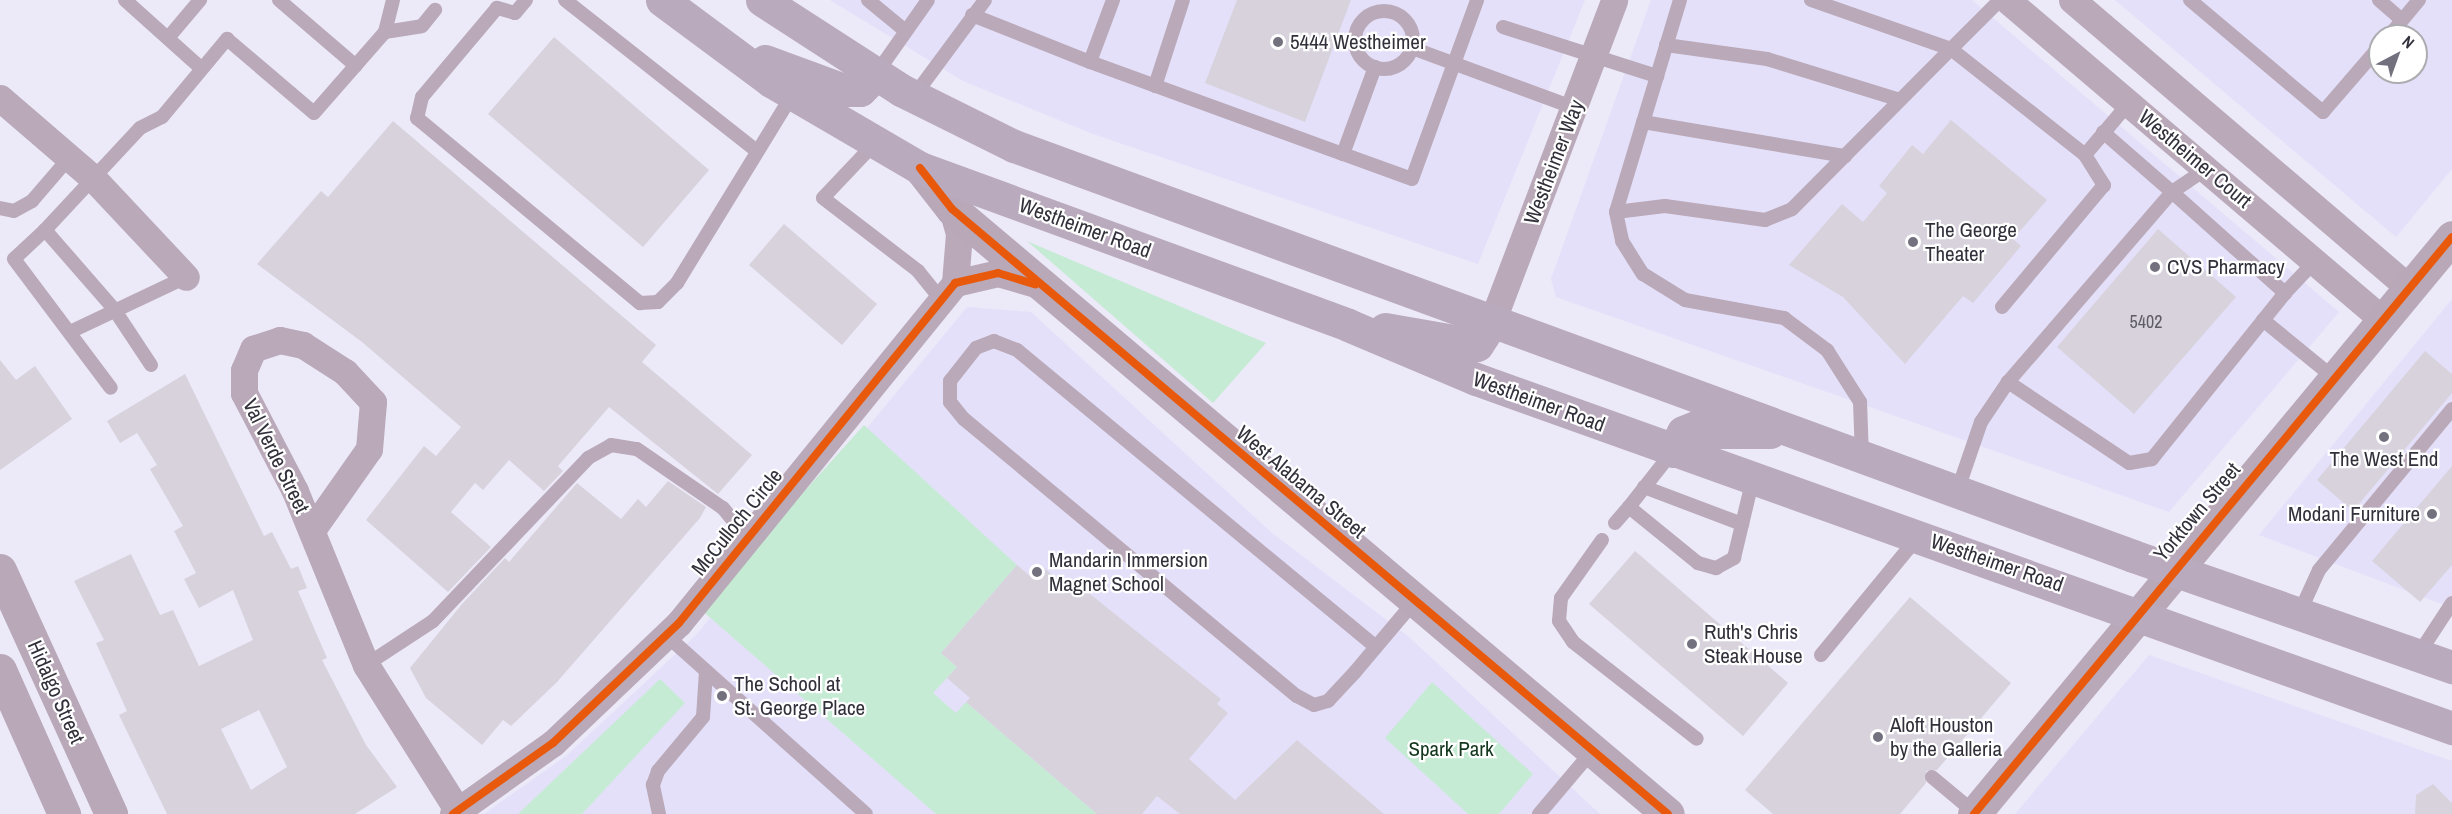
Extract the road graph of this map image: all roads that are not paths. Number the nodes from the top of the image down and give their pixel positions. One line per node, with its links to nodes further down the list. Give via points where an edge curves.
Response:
1 (125, 0): 32 (lane)
2 (200, 0): 32 (lane)
3 (279, 0): 41 (lane)
4 (393, 0): 31 (lane)
5 (526, 0): 57 (lane, via 515,12 497,8 436,79 417,107 423,127 634,300 655,304 677,283)
6 (565, 0): 57 (lane)
7 (662, 0): 34 (main road, Westheimer Road)
8 (762, 0): 45 (main road)
9 (868, 0): 30 (lane)
10 (928, 0): 30 (lane)
11 (985, 0): 26 (lane)
12 (1113, 0): 39 (lane)
13 (1183, 0): 47 (lane)
14 (1477, 0): 40 (lane)
15 (1614, 0): 37 (street, Westheimer Way)
16 (1680, 0): 33 (lane)
17 (1811, 0): 36 (lane)
18 (2000, 0): 36 (lane)
19 (2007, 0): 52 (street, Westheimer Court)
20 (2072, 0): 44 (street, Westheimer Court)
21 (2190, 0): 38 (lane, via 2323,112)
22 (2379, 0): 27 (lane)
23 (2419, 0): 27 (lane)
24 (1394, 6): 35 (lane, via 1407,22); 42 (lane, via 1372,14 1358,27 1356,46)
25 (435, 10): 31 (lane, via 422,26)
26 (972, 15): 39 (lane); 49 (lane)
27 (2402, 20): 28 (lane)
28 (2399, 24)
29 (1503, 27): 37 (lane)
30 (903, 29): 45 (lane)
31 (385, 32): 41 (lane)
32 (168, 38): 43 (lane)
33 (1666, 45): 46 (lane); 51 (lane, via 1767,59)
34 (726, 47): 45 (main road, via 844,90 860,90); 48 (main road, Westheimer Road)
35 (1412, 48): 40 (lane); 42 (lane, via 1394,68)
36 (1951, 49): 51 (lane); 59 (lane)
37 (1593, 56): 46 (lane); 53 (street, Westheimer Way)
38 (2368, 60)
39 (1090, 62): 47 (lane)
40 (1454, 63): 53 (lane); 58 (lane, via 1412,178)
41 (356, 66): 43 (lane, via 314,113 227,39)
42 (1375, 68): 58 (lane)
43 (202, 69): 64 (lane, via 162,117 140,128)
44 (2157, 72): 52 (street); 74 (street, Westheimer Court)
45 (876, 74): 49 (main road)
46 (1657, 76): 54 (lane)
47 (1155, 86): 58 (lane)
48 (793, 94): 56 (main road, Westheimer Road); 57 (lane)
49 (914, 96): 81 (main road, via 1014,146)
50 (0, 98): 61 (street)
51 (1900, 100): 60 (lane)
52 (2129, 103): 55 (lane); 63 (street, Westheimer Court)
53 (1575, 108): 81 (street, Westheimer Way)
54 (1643, 122): 60 (lane); 68 (lane)
55 (2103, 132): 59 (lane); 65 (lane)
56 (874, 144): 62 (main road, Westheimer Road); 75 (lane, via 823,198)
57 (757, 151)
58 (1343, 154)
59 (2085, 155): 77 (lane, via 2104,184)
60 (1845, 156): 68 (lane, via 1792,209 1765,220 1665,206)
61 (69, 158): 64 (street); 66 (lane, via 32,201 14,211)
62 (920, 168): 67 (street, West Alabama Street); 82 (main road, Westheimer Road)
63 (2206, 169): 65 (lane); 71 (street, Westheimer Court)
64 (92, 177): 69 (lane); 72 (street)
65 (2172, 192): 76 (lane); 86 (lane)
66 (0, 208)
67 (952, 209): 73 (street, West Alabama Street); 75 (street, via 959,234)
68 (1616, 212): 91 (lane, via 1622,241 1643,273 1685,300 1784,318 1827,350 1860,402)
69 (45, 230): 78 (lane); 83 (lane, via 14,259)
70 (2452, 237): 74 (street, Yorktown Street)
71 (2315, 261): 76 (lane); 79 (street, Westheimer Court)
72 (186, 277): 78 (lane)
73 (1041, 285): 75 (street, via 998,273); 104 (street, West Alabama Street)
74 (2409, 288): 79 (street, Yorktown Street)
75 (948, 291): 100 (street, McCulloch Circle)
76 (2285, 293): 80 (lane)
77 (2002, 306)
78 (114, 309): 83 (lane); 84 (lane)
79 (2382, 319): 85 (street, Yorktown Street)
80 (2264, 320): 85 (lane); 86 (lane, via 2152,459 2129,463)
81 (1492, 322): 82 (main road, via 1477,345); 89 (main road)
82 (1348, 325): 90 (main road, Westheimer Road, via 1476,379)
83 (72, 331): 87 (lane)
84 (151, 365)
85 (2333, 377): 103 (street, Yorktown Street)
86 (2008, 382): 94 (lane, via 1981,422)
87 (111, 388)
88 (2452, 409): 107 (lane, via 2319,570)
89 (1792, 432): 90 (main road, via 1718,432 1698,426 1683,432); 91 (main road)
90 (1673, 451): 92 (main road, Westheimer Road); 93 (lane)
91 (1862, 457): 94 (main road)
92 (1753, 478): 97 (lane); 99 (main road, Westheimer Road)
93 (1644, 487): 95 (lane); 97 (lane)
94 (1958, 492): 103 (main road)
95 (1629, 507): 96 (lane); 97 (lane, via 1698,563 1716,568 1734,558)
96 (1615, 523)
97 (1742, 524)
98 (312, 530): 98 (street, Val Verde Street, via 369,449 373,402 345,372 303,345 280,340 253,349 244,370 244,393); 112 (street, Val Verde Street)
99 (1919, 536): 106 (main road, Westheimer Road); 110 (lane)
100 (747, 538): 108 (street, McCulloch Circle); 112 (lane, via 723,508 637,449 611,445 582,463 442,613)
101 (1602, 540): 117 (lane, via 1561,598 1559,621 1573,642)
102 (0, 570): 122 (street, Hidalgo Street)
103 (2172, 570): 106 (street, Yorktown Street); 107 (main road)
104 (1414, 602): 109 (lane); 118 (street, West Alabama Street)
105 (2452, 603): 111 (lane)
106 (2136, 612): 116 (main road, Westheimer Road); 127 (street, Yorktown Street)
107 (2299, 614): 111 (main road)
108 (666, 635): 115 (lane); 120 (street, McCulloch Circle, via 553,743)
109 (1376, 647): 109 (lane, via 1017,351 994,341 976,348 950,381 950,402 964,419 1297,696 1314,705 1328,701)
110 (1821, 655)
111 (2418, 655): 113 (main road)
112 (366, 665): 120 (street, Val Verde Street)
113 (2452, 667)
114 (0, 670): 121 (street, Hidalgo Street)
115 (706, 672): 123 (lane, via 703,717 658,771 653,785); 124 (lane)
116 (2452, 728)
117 (1697, 739)
118 (1593, 750): 125 (lane); 126 (street, West Alabama Street)
119 (1932, 777): 127 (lane)
120 (456, 812)
121 (64, 814)
122 (111, 814)
123 (659, 814)
124 (866, 814)
125 (1539, 814)
126 (1668, 814)
127 (1974, 814)

